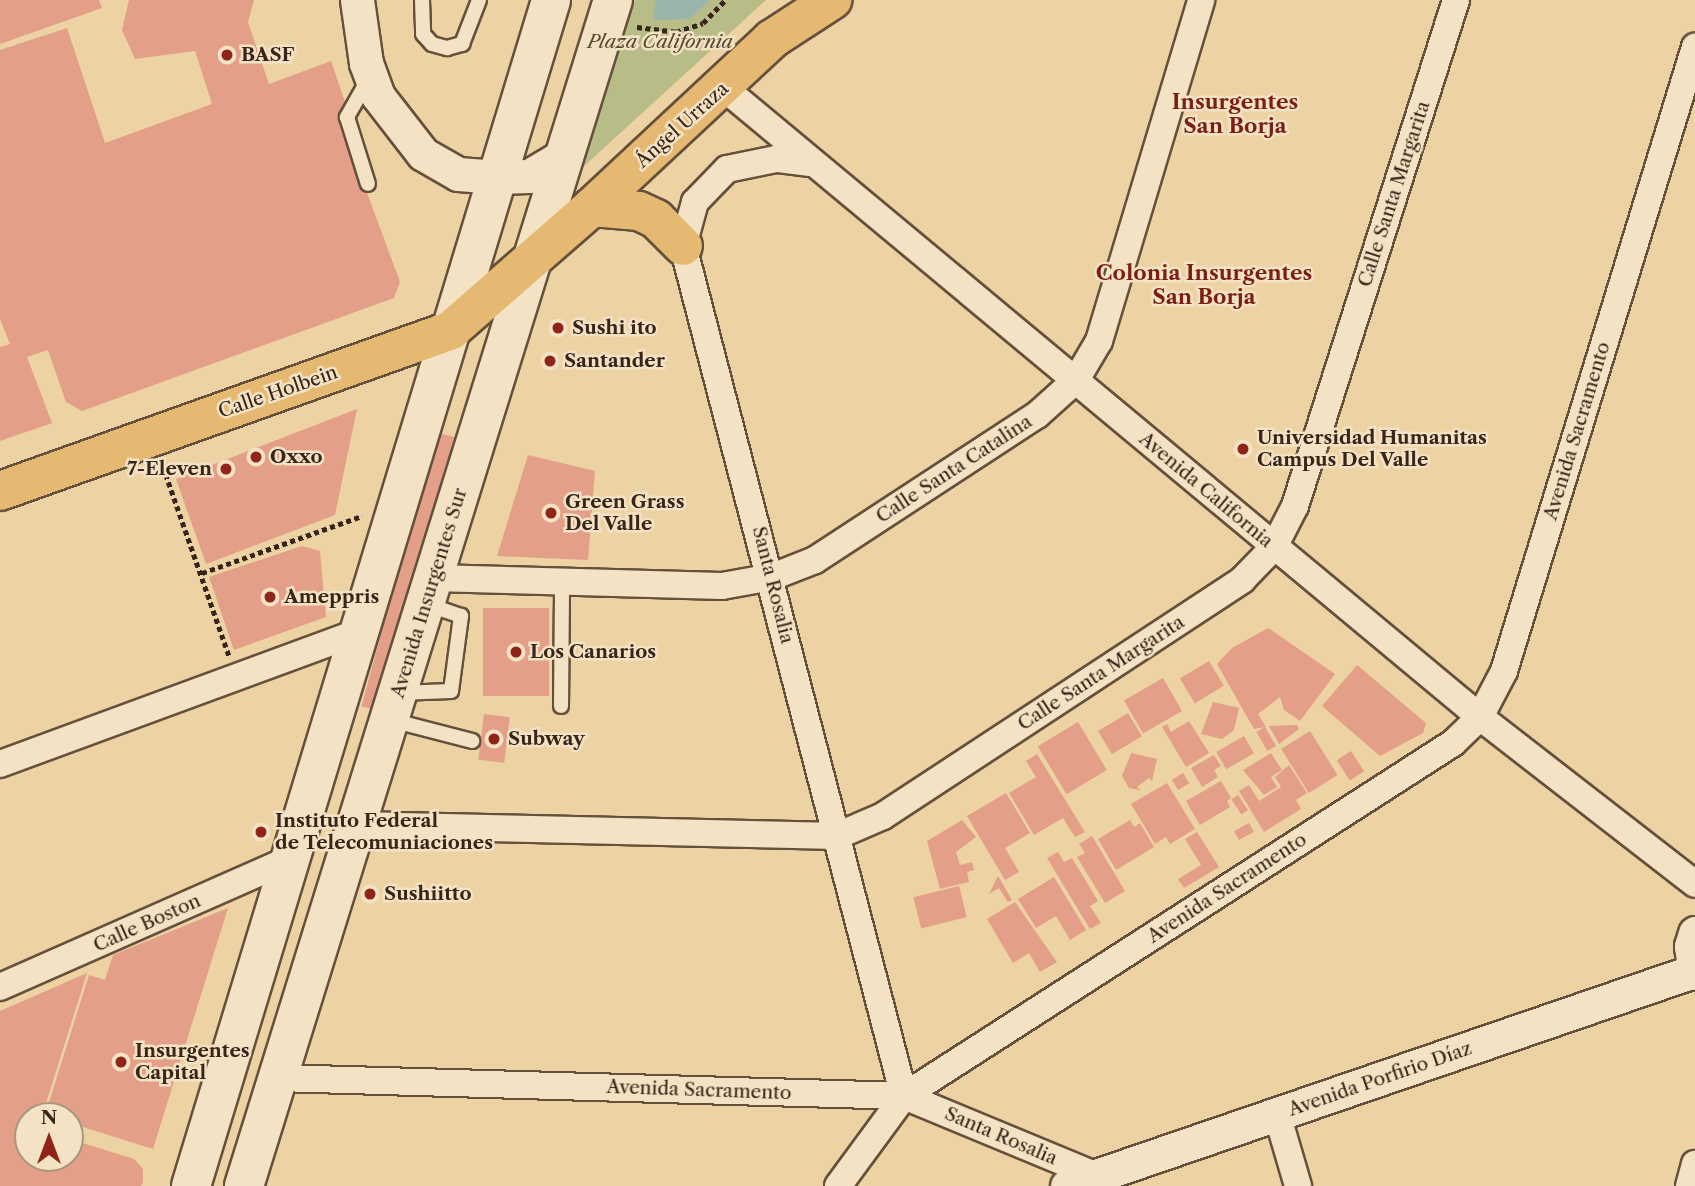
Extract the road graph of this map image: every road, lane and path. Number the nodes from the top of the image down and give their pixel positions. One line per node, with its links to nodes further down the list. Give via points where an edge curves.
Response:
1 (357, 0): 11 (street)
2 (422, 0): 3 (lane, via 423,34 432,44 447,48 462,44)
3 (479, 0)
4 (551, 0): 15 (main road)
5 (724, 0): 9 (path, via 704,23 676,32)
6 (832, 0): 12 (main road, Ángel Urraza, via 772,39)
7 (1201, 0): 21 (street, Calle Santa Catalina, via 1099,341)
8 (1456, 0): 25 (street, Calle Santa Margarita, via 1295,506)
9 (623, 13): 13 (main road, Avenida Insurgentes Sur)
10 (1695, 47): 34 (street, Avenida Sacramento, via 1504,671)
11 (371, 76): 15 (street, via 397,125 423,155 458,174); 16 (lane, via 347,117)
12 (724, 88): 14 (street, Avenida California); 17 (main road, Ángel Urraza)
13 (566, 154): 15 (street, via 529,176); 19 (main road, Avenida Insurgentes Sur)
14 (810, 163): 18 (street, Santa Rosalia, via 776,159 727,169 695,202); 21 (street, Avenida California)
15 (498, 177): 20 (main road)
16 (368, 184)
17 (592, 207): 18 (main road, via 639,211 656,219); 19 (main road, Ángel Urraza)
18 (684, 246): 27 (street, Santa Rosalia)
19 (534, 257): 20 (main road, Calle Holbein); 29 (main road, Avenida Insurgentes Sur)
20 (451, 330): 22 (main road, Calle Holbein); 24 (main road)
21 (1076, 380): 25 (street, Avenida California); 27 (street, Calle Santa Catalina, via 1037,415 815,560)
22 (152, 436): 23 (main road, Calle Holbein); 26 (path)
23 (0, 491)
24 (399, 503): 26 (path); 30 (main road)
25 (1274, 547): 34 (street, Avenida California); 38 (street, Calle Santa Margarita, via 1242,580 883,816)
26 (202, 573): 31 (path)
27 (772, 577): 28 (street, Calle Santa Catalina, via 722,586); 38 (street, Santa Rosalia)
28 (562, 582): 29 (street, Calle Santa Catalina); 32 (lane)
29 (430, 591): 33 (main road, Avenida Insurgentes Sur); 33 (lane, via 461,616 451,691)
30 (359, 632): 31 (street); 39 (main road)
31 (235, 675): 36 (street)
32 (561, 706)
33 (394, 707): 35 (lane); 37 (main road, Avenida Insurgentes Sur)
34 (1480, 717): 40 (street, Avenida California); 45 (street, Avenida Sacramento, via 1453,743)
35 (472, 741)
36 (0, 764)
37 (357, 825): 38 (street, Calle Santa Margarita); 44 (main road, Avenida Insurgentes Sur)
38 (837, 836): 45 (street, Santa Rosalia)
39 (293, 858): 43 (street, Calle Boston); 49 (main road)
40 (1695, 884)
41 (1695, 933): 42 (street, via 1691,946)
42 (1694, 972): 46 (street, Avenida Porfirio Díaz)
43 (0, 988)
44 (277, 1078): 45 (street, Avenida Sacramento); 50 (main road, Avenida Insurgentes Sur)
45 (904, 1096): 48 (street, Santa Rosalia); 51 (street)
46 (1278, 1114): 48 (street, Avenida Porfirio Díaz); 52 (street)
47 (1695, 1164): 53 (street)
48 (1084, 1183)
49 (191, 1186)
50 (244, 1186)
51 (838, 1186)
52 (1298, 1186)
53 (1689, 1186)

